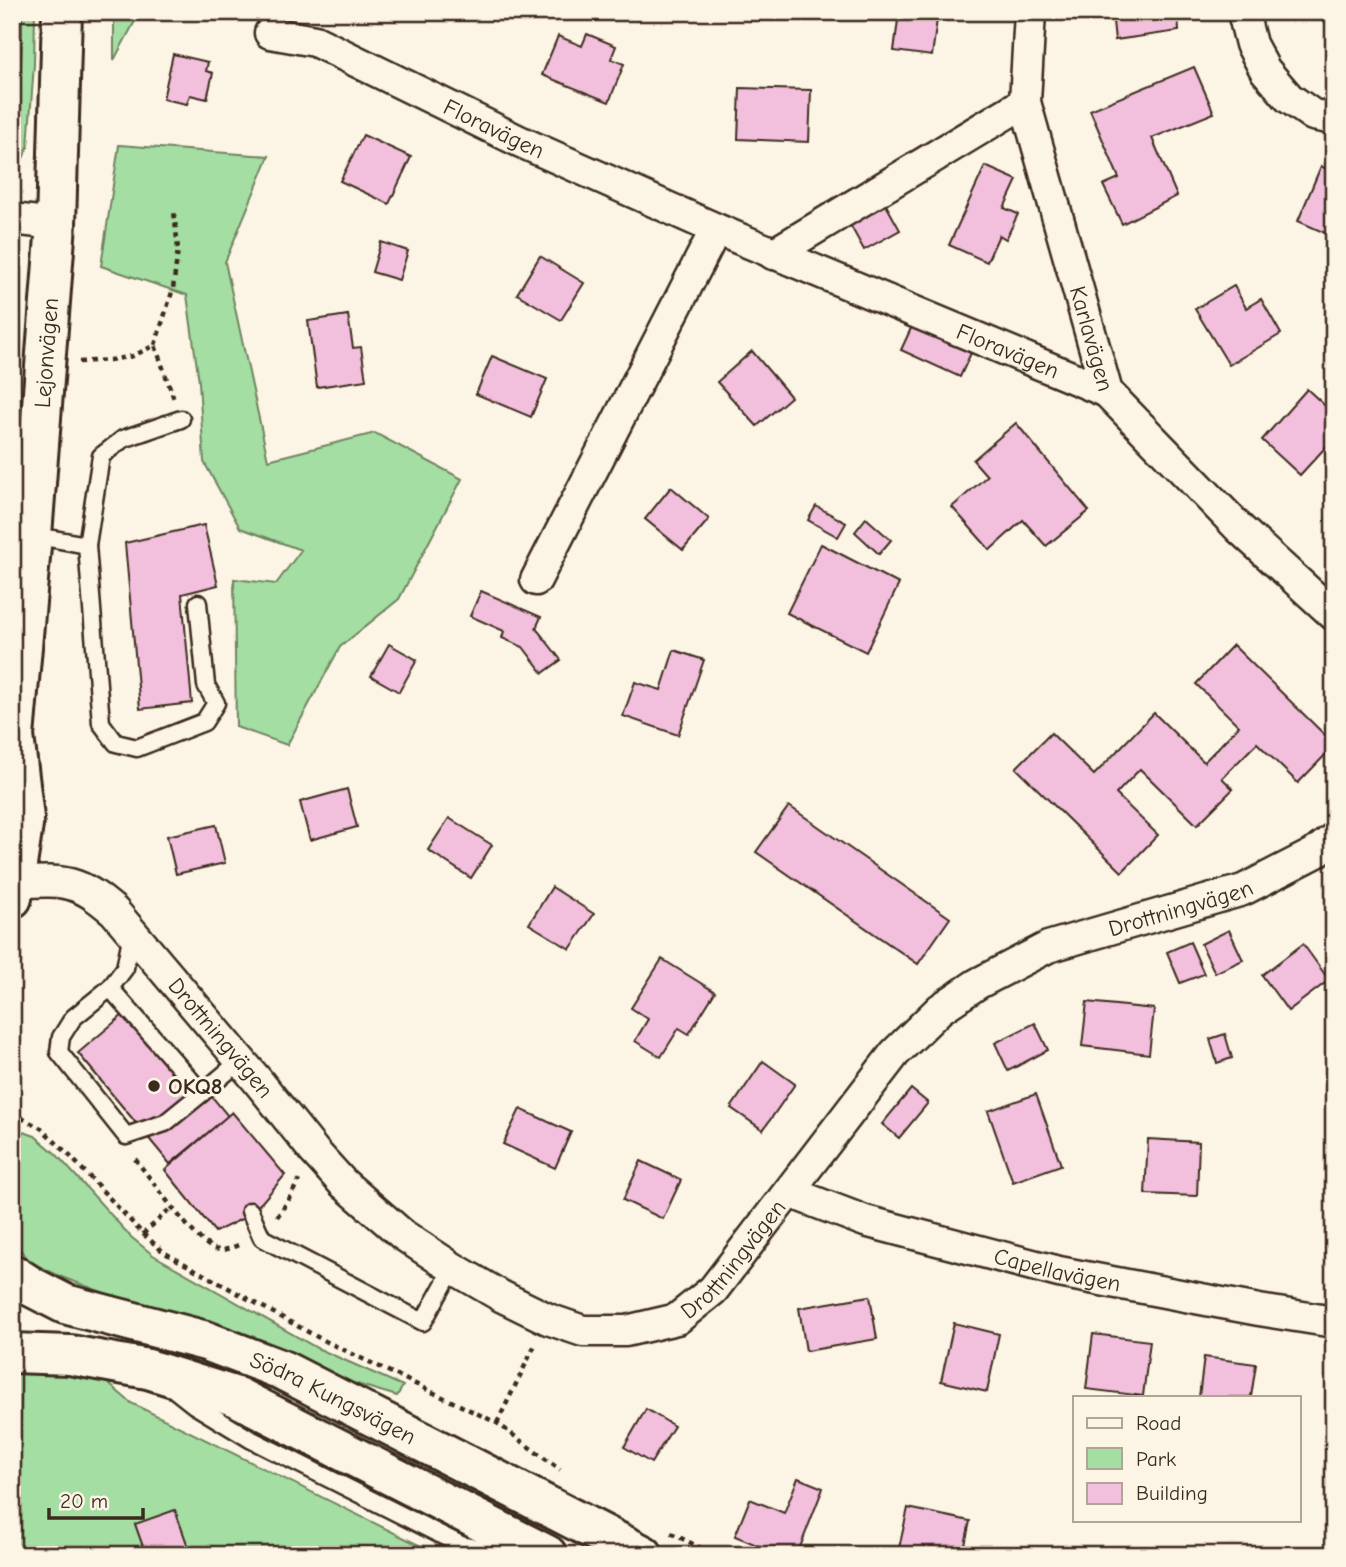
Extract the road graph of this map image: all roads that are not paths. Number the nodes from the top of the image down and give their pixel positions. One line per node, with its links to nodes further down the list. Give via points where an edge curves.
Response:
1 (62, 12): 8 (main road, Lejonvägen)
2 (1030, 12): 5 (street, Karlavägen)
3 (1243, 12): 6 (street, via 1251,44 1265,70 1289,98 1312,114)
4 (270, 33): 9 (street, Floravägen, via 315,41 519,141)
5 (1025, 102): 10 (street); 11 (street, Karlavägen)
6 (1334, 119)
7 (12, 219): 8 (street)
8 (56, 224): 13 (main road, Lejonvägen)
9 (716, 229): 10 (street, Floravägen); 15 (street)
10 (773, 254): 11 (street, Floravägen)
11 (1107, 393): 17 (street, Karlavägen, via 1240,529)
12 (181, 419): 14 (lane, via 123,439 101,456)
13 (32, 535): 14 (lane); 18 (main road, Lejonvägen)
14 (87, 545): 16 (lane, via 101,723 116,743 137,748 204,722 216,703 206,685)
15 (536, 580)
16 (198, 603)
17 (1334, 615)
18 (13, 738): 20 (main road, Lejonvägen, via 24,818)
19 (1334, 838): 25 (street, Drottningvägen, via 1315,853 1243,890 1048,947 977,984 940,1009 895,1054)
20 (13, 888): 21 (street, Drottningvägen, via 49,882 74,885 114,911)
21 (132, 933): 22 (lane, via 125,968); 23 (street, Drottningvägen)
22 (110, 988): 24 (lane); 24 (lane, via 74,1018 61,1037 59,1052 126,1136 165,1123)
23 (240, 1062): 24 (lane); 27 (street, Drottningvägen, via 343,1182 403,1235)
24 (202, 1093)
25 (789, 1192): 27 (street, Drottningvägen, via 713,1290 677,1319 626,1331 583,1331 548,1319); 29 (street, Capellavägen, via 865,1221 1059,1272)
26 (250, 1211): 27 (lane, via 262,1238 423,1322)
27 (453, 1268)
28 (12, 1274): 32 (main road, Södra Kungsvägen, via 65,1304 206,1341 282,1370)
29 (1334, 1322)
30 (12, 1353): 31 (main road, Södra Kungsvägen, via 70,1355 148,1369 237,1397)
31 (545, 1554)
32 (643, 1555)

